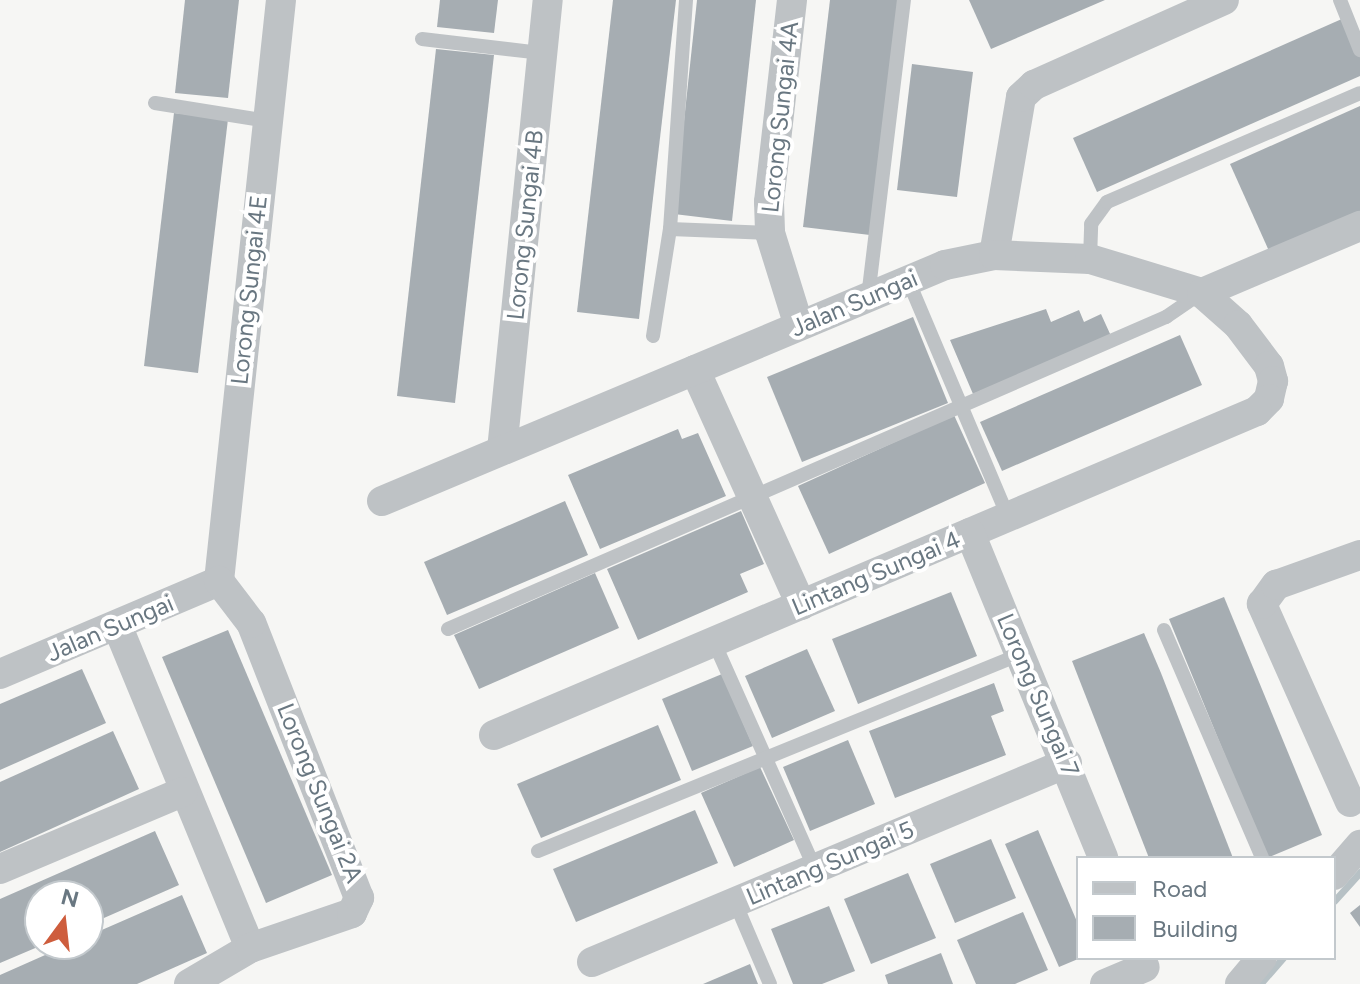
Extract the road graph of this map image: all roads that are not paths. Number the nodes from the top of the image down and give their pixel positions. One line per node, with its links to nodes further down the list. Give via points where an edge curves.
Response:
1 (281, 0): 13 (street, Lorong Sungai 4E)
2 (548, 0): 10 (street, Lorong Sungai 4B)
3 (686, 0): 15 (lane)
4 (792, 0): 16 (street, Lorong Sungai 4A)
5 (1224, 0): 17 (street, via 1034,85 1021,97)
6 (1340, 0): 9 (lane)
7 (909, 2): 21 (lane)
8 (422, 39): 10 (lane)
9 (1360, 50)
10 (542, 53): 27 (street, Lorong Sungai 4B)
11 (1360, 93): 18 (lane, via 1107,202 1091,224)
12 (155, 103): 13 (lane)
13 (267, 121): 33 (street, Lorong Sungai 4E)
14 (1359, 228): 20 (street)
15 (670, 229): 16 (lane); 23 (lane)
16 (770, 233): 22 (street, Lorong Sungai 4A)
17 (994, 255): 18 (street, Jalan Sungai); 19 (street, Jalan Sungai, via 945,265)
18 (1090, 259): 20 (street, Jalan Sungai)
19 (908, 280): 21 (street, Jalan Sungai); 25 (lane)
20 (1202, 293): 25 (lane, via 1166,317); 26 (street, Jalan Sungai, via 1238,325 1269,366 1269,399)
21 (868, 297): 22 (street, Jalan Sungai)
22 (799, 326): 24 (street, Jalan Sungai)
23 (653, 336)
24 (695, 370): 27 (street, Jalan Sungai); 28 (street)
25 (961, 406): 28 (lane); 30 (lane)
26 (1257, 411): 30 (street, Lintang Sungai 4)
27 (502, 450): 29 (street, Jalan Sungai)
28 (751, 495): 34 (street); 36 (lane)
29 (382, 501)
30 (1008, 517): 31 (street, Lintang Sungai 4)
31 (970, 533): 34 (street, Lintang Sungai 4); 39 (street, Lorong Sungai 7)
32 (1360, 555): 45 (street, via 1276,585 1265,593 1262,604)
33 (219, 581): 35 (street, Jalan Sungai); 54 (street, Lorong Sungai 2A, via 251,623 360,890 352,913)
34 (801, 605): 38 (street, Lintang Sungai 4)
35 (117, 625): 40 (street, Jalan Sungai); 44 (street)
36 (448, 629)
37 (1164, 630): 49 (lane)
38 (714, 642): 41 (street, Lintang Sungai 4); 42 (lane)
39 (1021, 654): 42 (lane); 43 (street, Lorong Sungai 7)
40 (0, 674)
41 (494, 735)
42 (765, 757): 47 (lane); 51 (lane)
43 (1067, 763): 48 (street, Lorong Sungai 7); 51 (street, Lintang Sungai 5)
44 (182, 792): 50 (street); 54 (street)
45 (1350, 802)
46 (1360, 845): 52 (street)
47 (538, 851)
48 (1102, 856)
49 (1261, 856)
50 (0, 869)
51 (815, 869): 53 (street, Lintang Sungai 5)
52 (1336, 873)
53 (735, 902): 56 (street, Lintang Sungai 5); 59 (lane)
54 (250, 948): 58 (street, Lorong Sungai 2A)
55 (1260, 960): 61 (street)
56 (592, 962)
57 (1146, 970): 60 (street)
58 (189, 984)
59 (770, 984)
60 (1105, 984)
61 (1240, 984)

